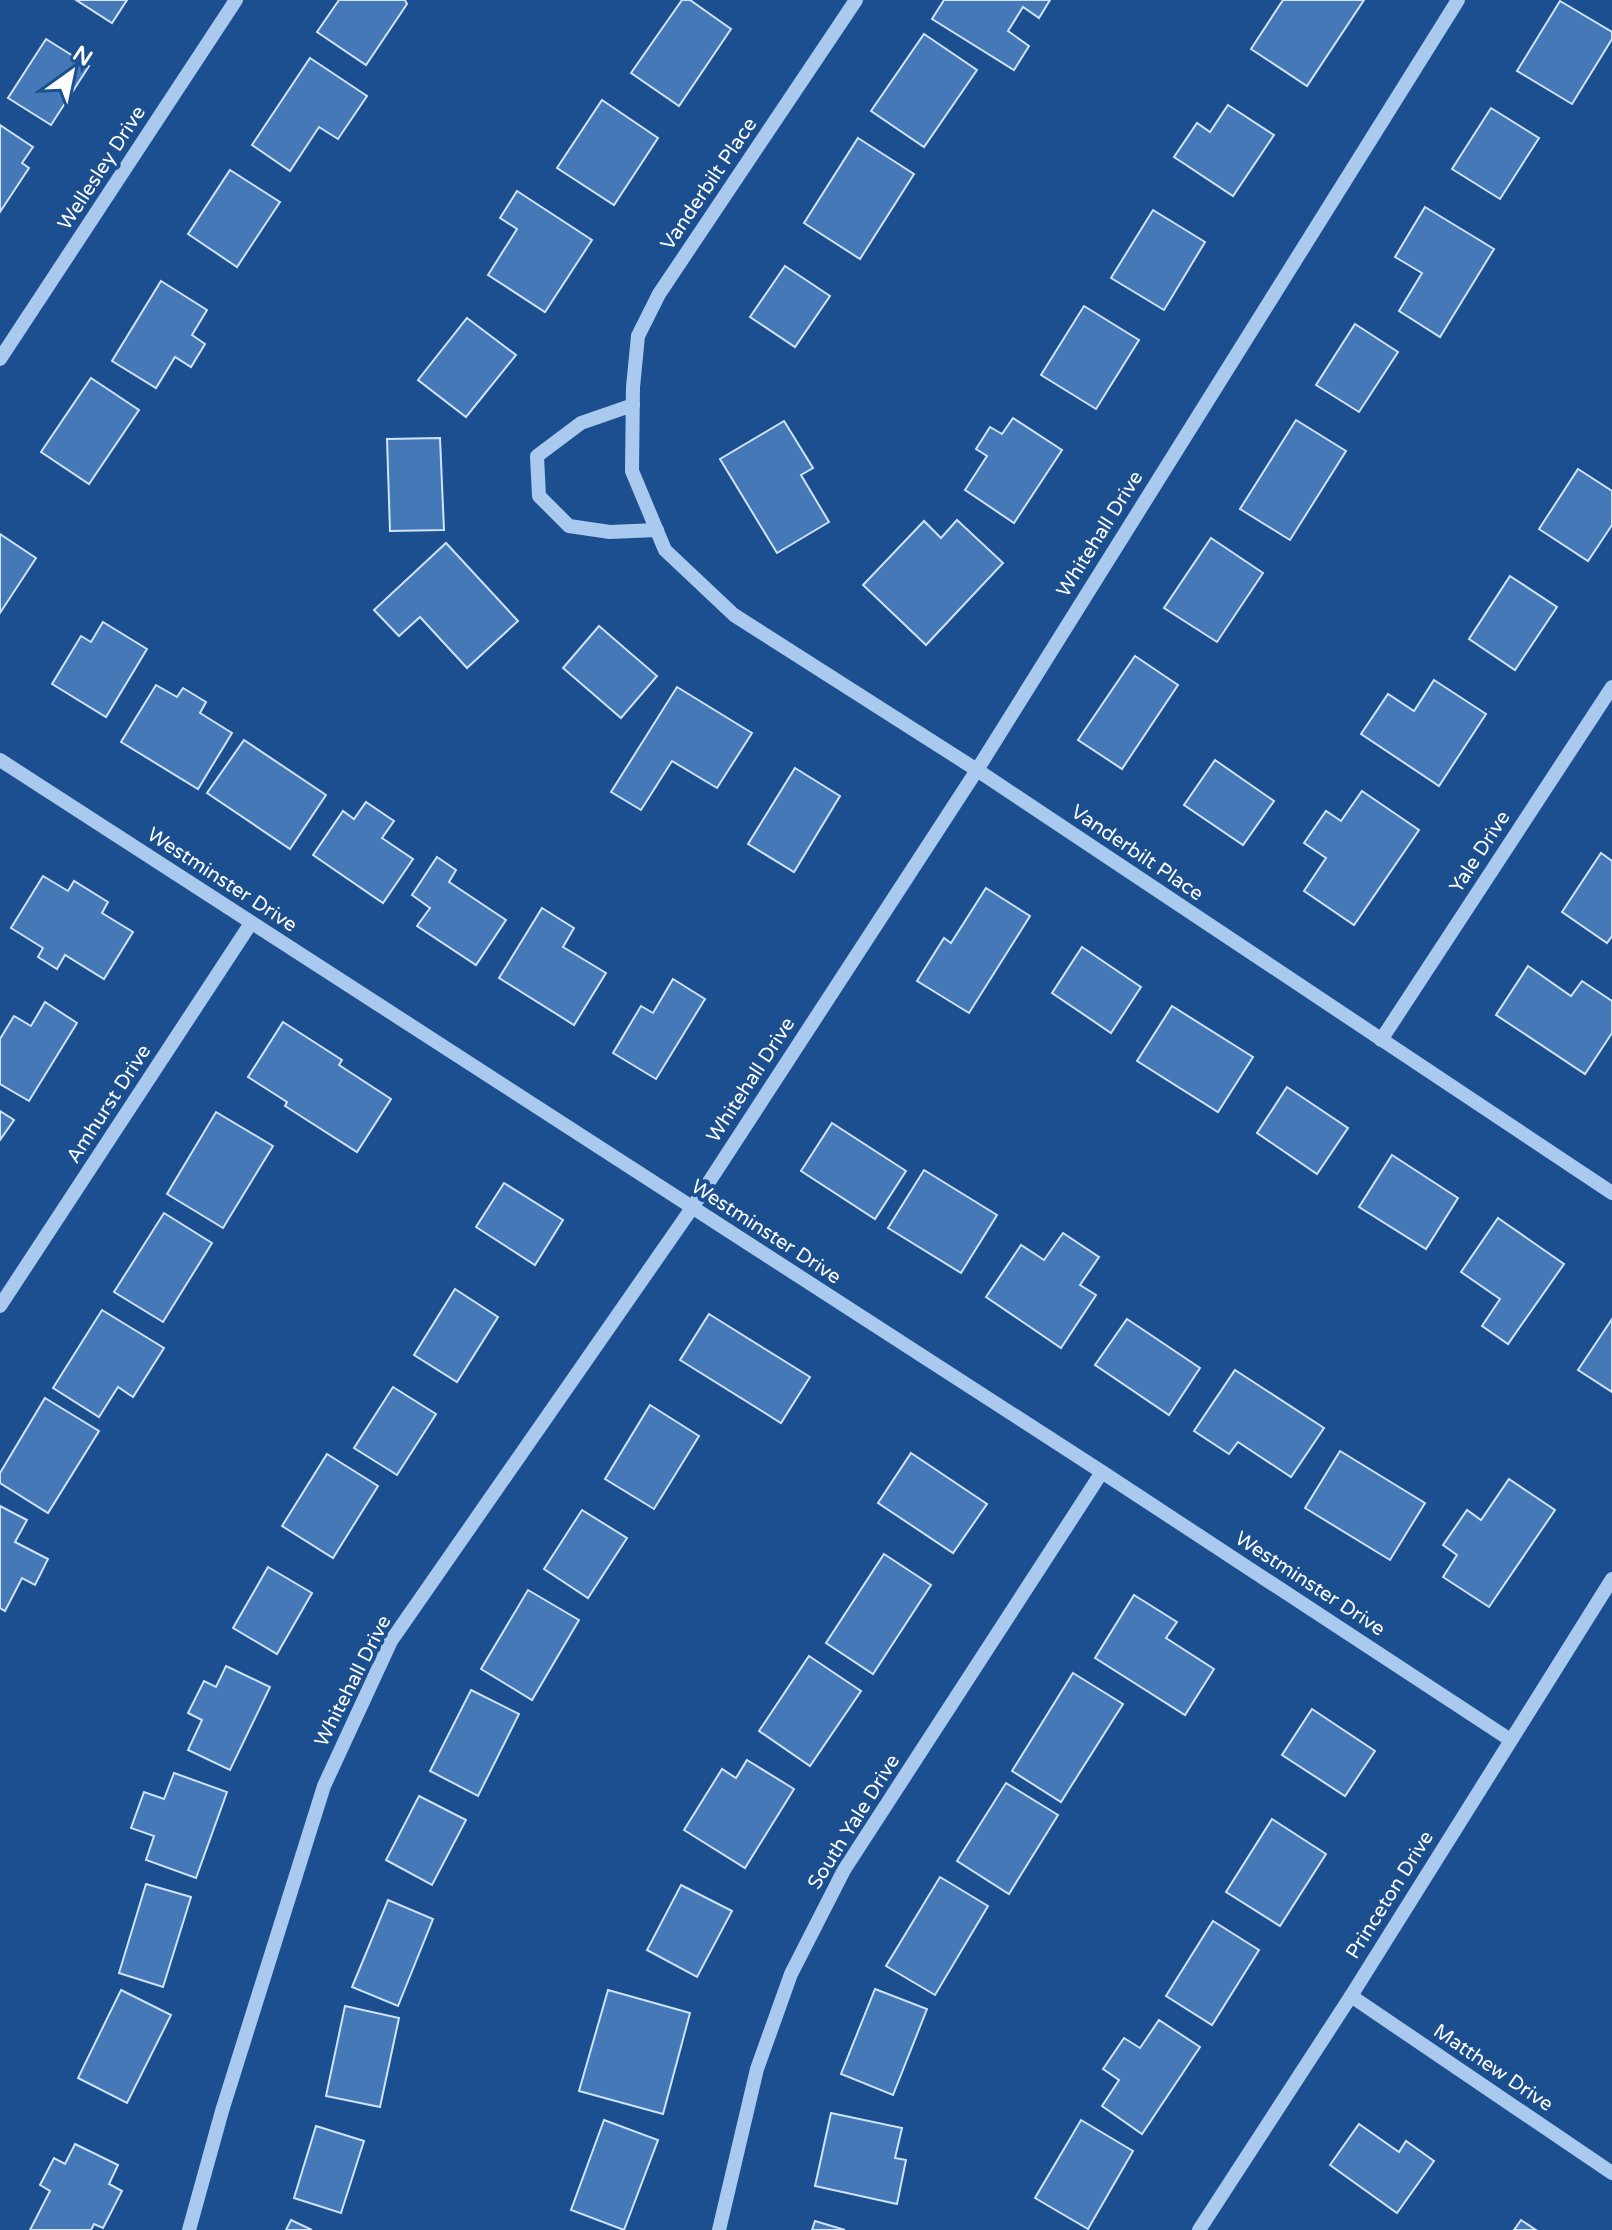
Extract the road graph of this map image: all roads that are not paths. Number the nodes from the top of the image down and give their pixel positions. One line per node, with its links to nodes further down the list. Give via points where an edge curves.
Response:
1 (236, 0): 4 (street, Wellesley Drive)
2 (856, 0): 5 (street, Vanderbilt Place, via 659,294 638,336)
3 (1458, 0): 9 (street, Whitehall Drive)
4 (0, 359)
5 (633, 405): 6 (street, Vanderbilt Place, via 632,471); 6 (street, via 581,423 537,456 539,496 569,526 610,532)
6 (657, 530): 9 (street, Vanderbilt Place, via 665,550 734,615)
7 (1612, 687): 11 (street, Yale Drive)
8 (0, 760): 10 (street, Westminster Drive)
9 (977, 770): 11 (street, Vanderbilt Place); 13 (street, Whitehall Drive)
10 (251, 923): 13 (street, Westminster Drive); 14 (street, Amhurst Drive)
11 (1381, 1040): 12 (street, Vanderbilt Place)
12 (1612, 1193)
13 (692, 1208): 15 (street, Westminster Drive); 20 (street, Whitehall Drive, via 391,1641 324,1786)
14 (0, 1306)
15 (1102, 1472): 17 (street, Westminster Drive); 21 (street, South Yale Drive, via 844,1870 791,1974 757,2069)
16 (1612, 1579): 17 (street, Princeton Drive)
17 (1509, 1739): 18 (street, Princeton Drive)
18 (1351, 1996): 19 (street, Matthew Drive); 22 (street, Princeton Drive)
19 (1612, 2173)
20 (189, 2230)
21 (719, 2230)
22 (1199, 2230)

